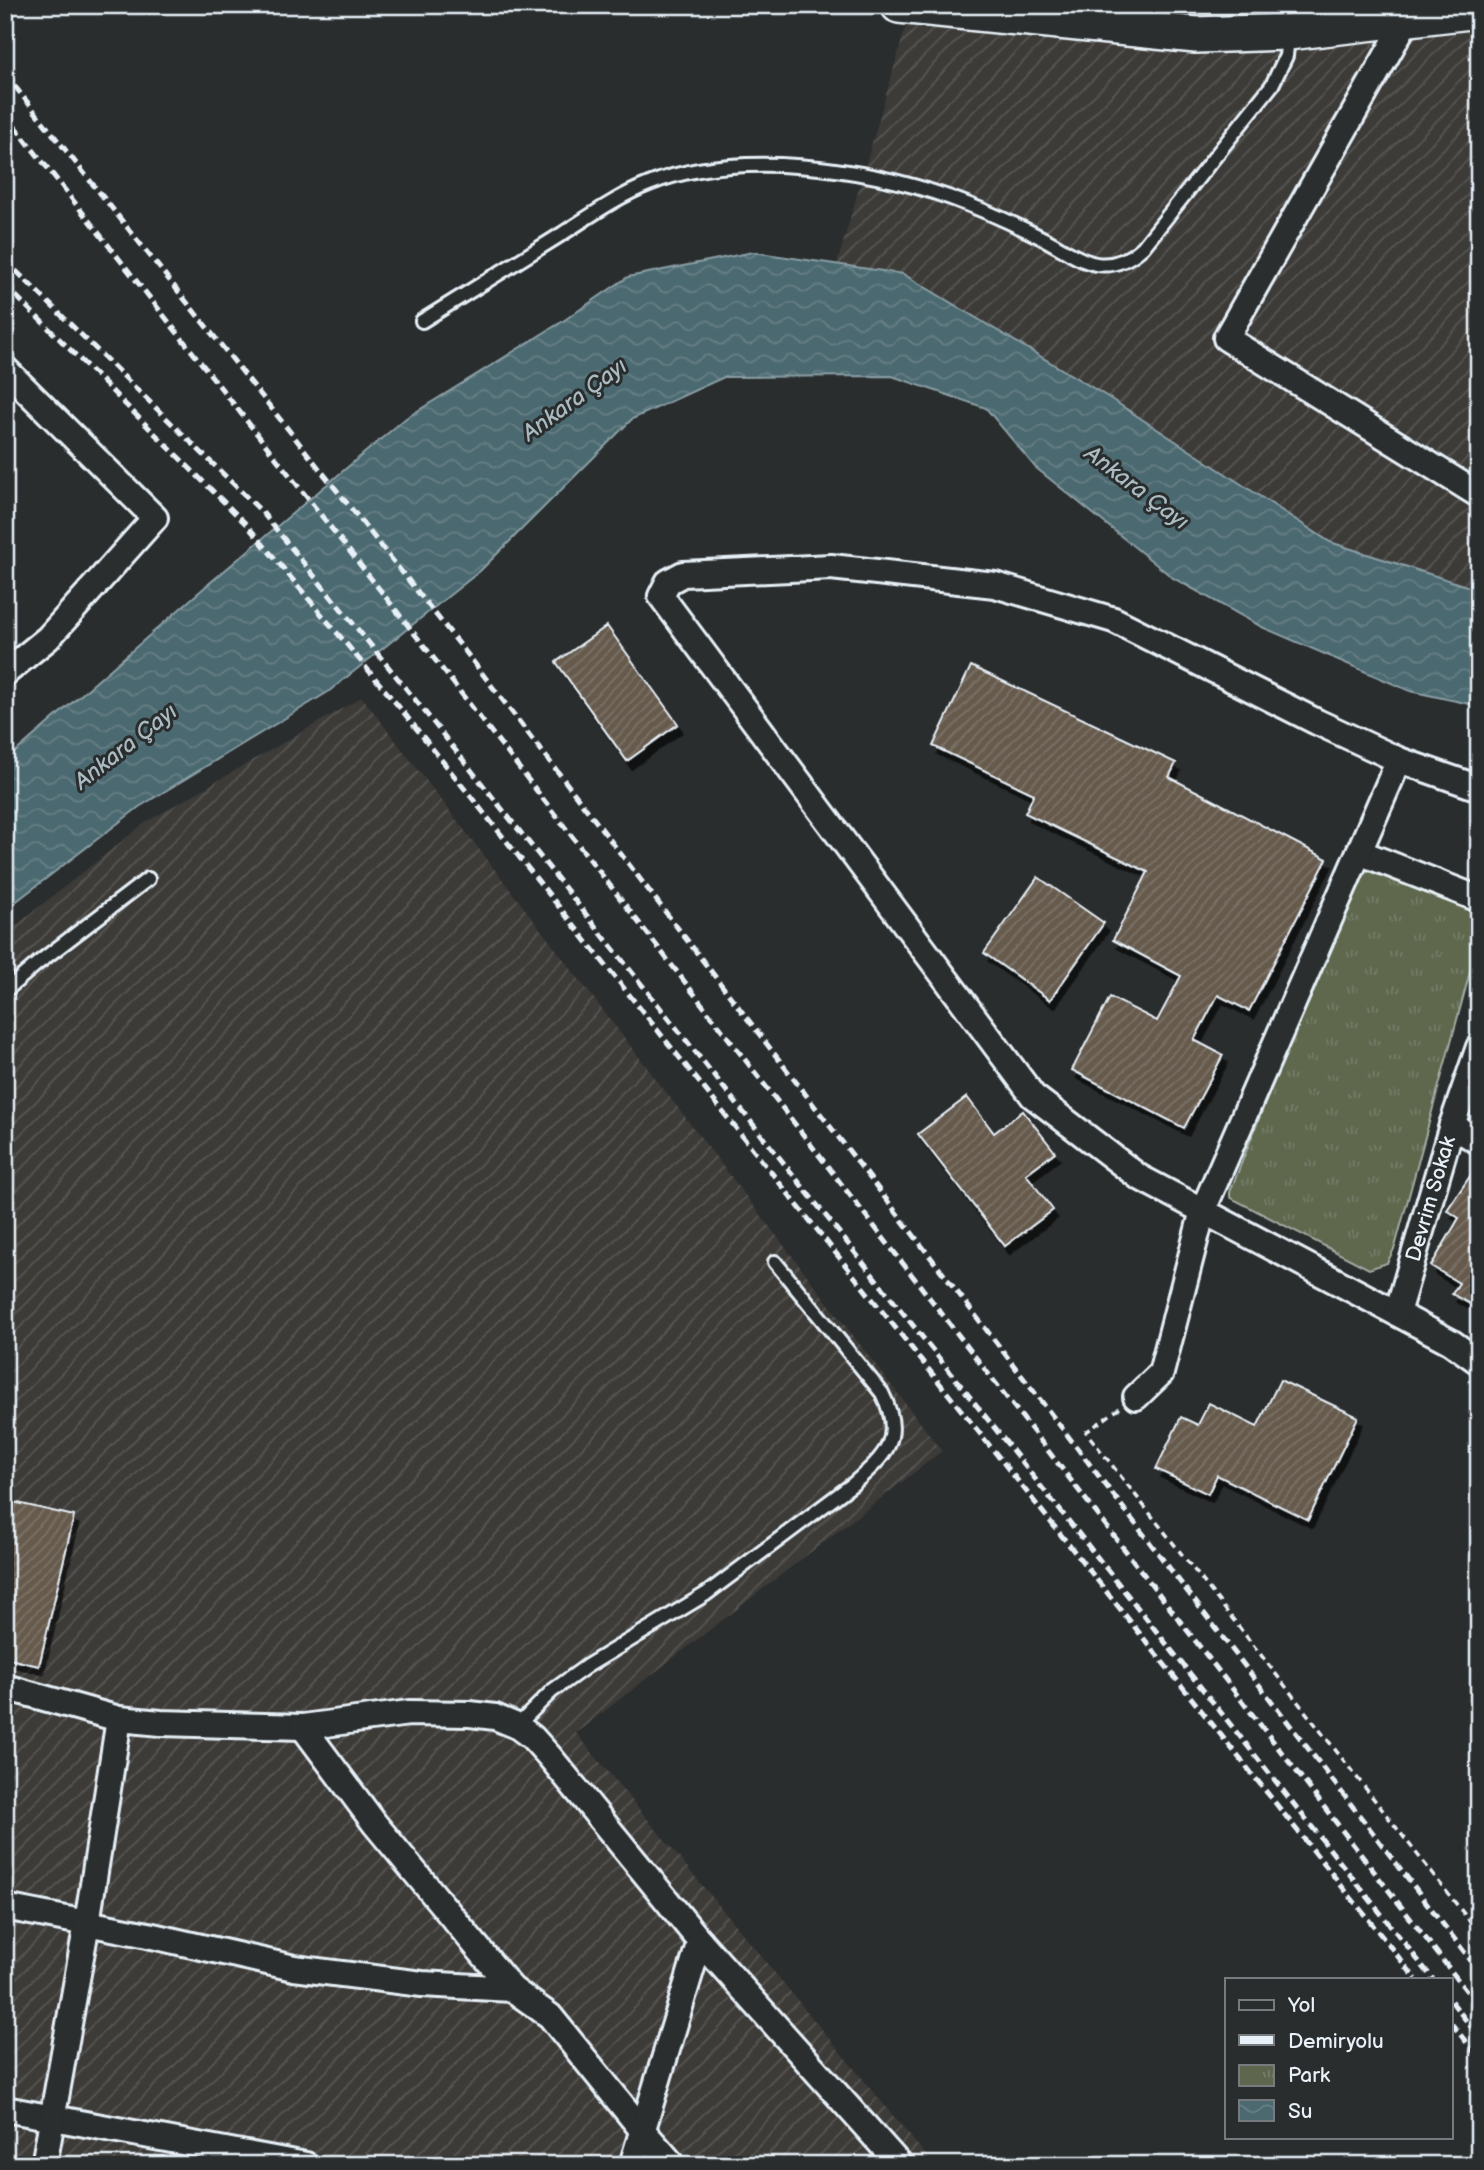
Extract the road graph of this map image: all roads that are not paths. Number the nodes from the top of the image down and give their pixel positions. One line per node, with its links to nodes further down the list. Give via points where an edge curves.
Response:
1 (899, 5): 4 (street, via 1196,35)
2 (1479, 9): 3 (street)
3 (1408, 18): 4 (street); 7 (street, via 1226,338)
4 (1288, 32): 5 (lane, via 1286,56 1272,85 1143,247 1116,264 1085,261 986,212 912,187 837,171 721,166 676,175 625,195)
5 (422, 321)
6 (5, 369): 8 (street, via 155,518 48,638)
7 (1479, 495)
8 (5, 673)
9 (1399, 760): 10 (street); 11 (street); 18 (street, via 1114,620 995,585 831,567 683,574 668,582 661,596 1032,1096 1139,1177)
10 (1479, 788)
11 (1359, 852): 13 (street); 18 (street)
12 (148, 880): 14 (lane)
13 (1479, 899)
14 (5, 991)
15 (1479, 1047): 16 (street, Devrim Sokak)
16 (1452, 1125): 17 (street); 20 (street, Devrim Sokak)
17 (1479, 1142)
18 (1203, 1210): 20 (street); 22 (street, via 1161,1373)
19 (775, 1262): 25 (lane, via 882,1394 893,1422 887,1448 853,1484 706,1594 552,1691)
20 (1397, 1313): 21 (street)
21 (1479, 1362)
22 (1136, 1397)
23 (5, 1687): 24 (street)
24 (119, 1719): 26 (street); 28 (street)
25 (517, 1726): 26 (street, via 495,1717 409,1713); 29 (street, via 550,1757)
26 (303, 1727): 30 (street, via 375,1824)
27 (5, 1907): 28 (street)
28 (87, 1923): 30 (street, via 294,1968 422,1984); 32 (street)
29 (700, 1941): 33 (street); 38 (street)
30 (512, 1989): 33 (street, via 550,2016)
31 (5, 2109): 32 (street)
32 (52, 2117): 34 (street); 35 (street)
33 (643, 2131): 36 (street); 37 (street)
34 (44, 2165)
35 (306, 2165)
36 (632, 2165)
37 (673, 2165)
38 (900, 2165)

